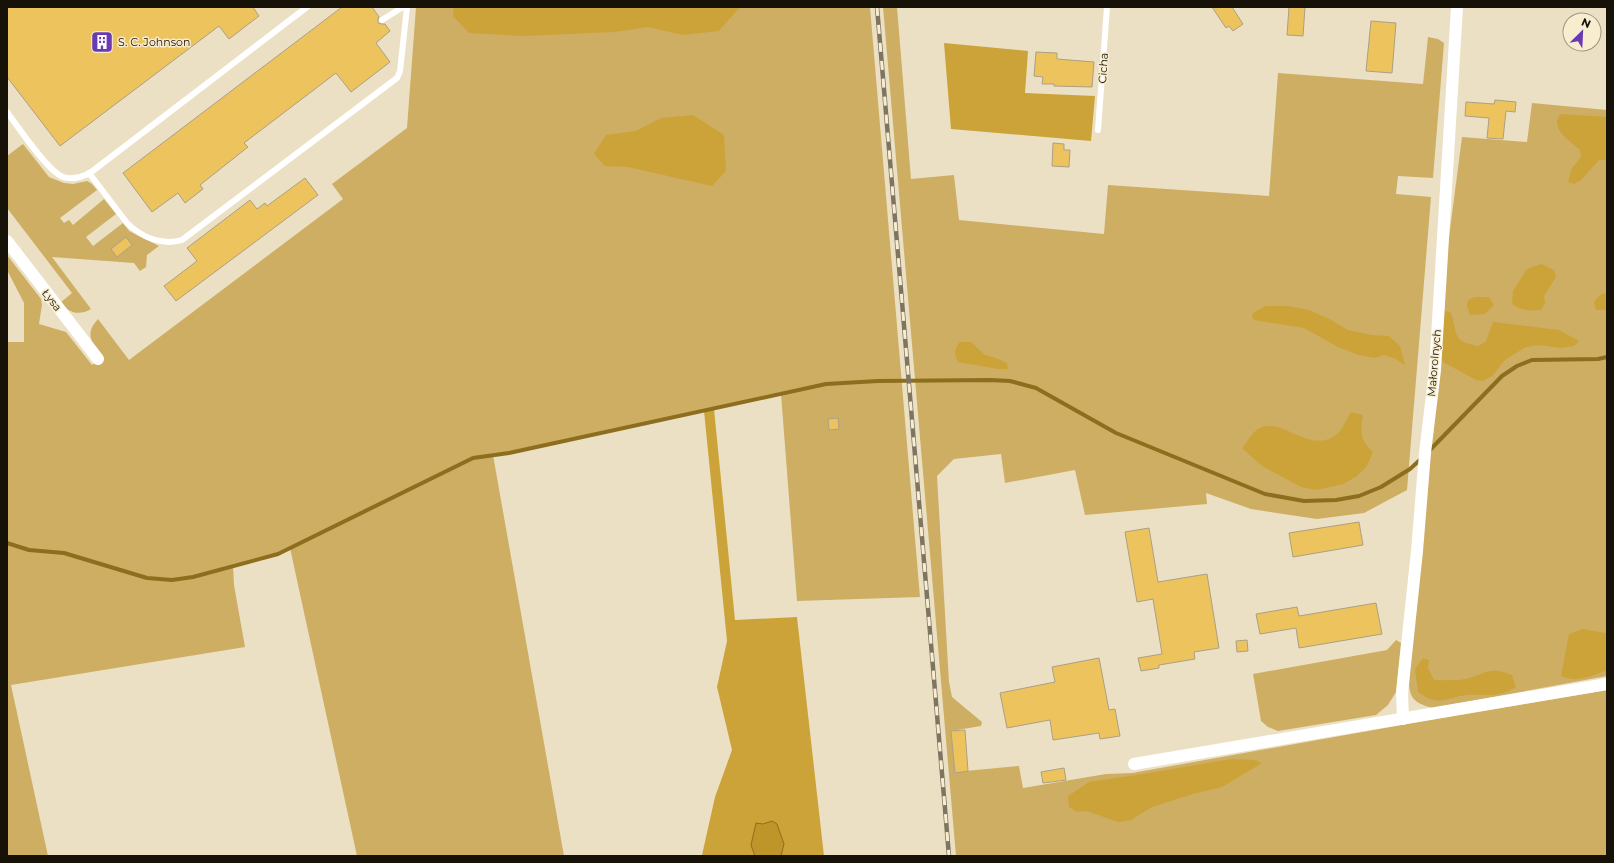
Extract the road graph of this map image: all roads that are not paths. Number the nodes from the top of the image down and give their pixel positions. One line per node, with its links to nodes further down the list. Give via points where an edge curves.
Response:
1 (307, 7): 9 (lane)
2 (403, 7): 6 (lane)
3 (407, 7): 9 (lane, via 397,78 182,240 160,242 134,229)
4 (1107, 7): 8 (lane, Cicha)
5 (1457, 7): 13 (street, Małorolnych, via 1435,370 1402,693)
6 (382, 20)
7 (7, 112): 9 (lane, via 54,172 66,178 77,178)
8 (1098, 130)
9 (89, 173)
10 (7, 242): 11 (street, Łysa)
11 (98, 359)
12 (1607, 684): 13 (street)
13 (1403, 718): 14 (street)
14 (1134, 764)

